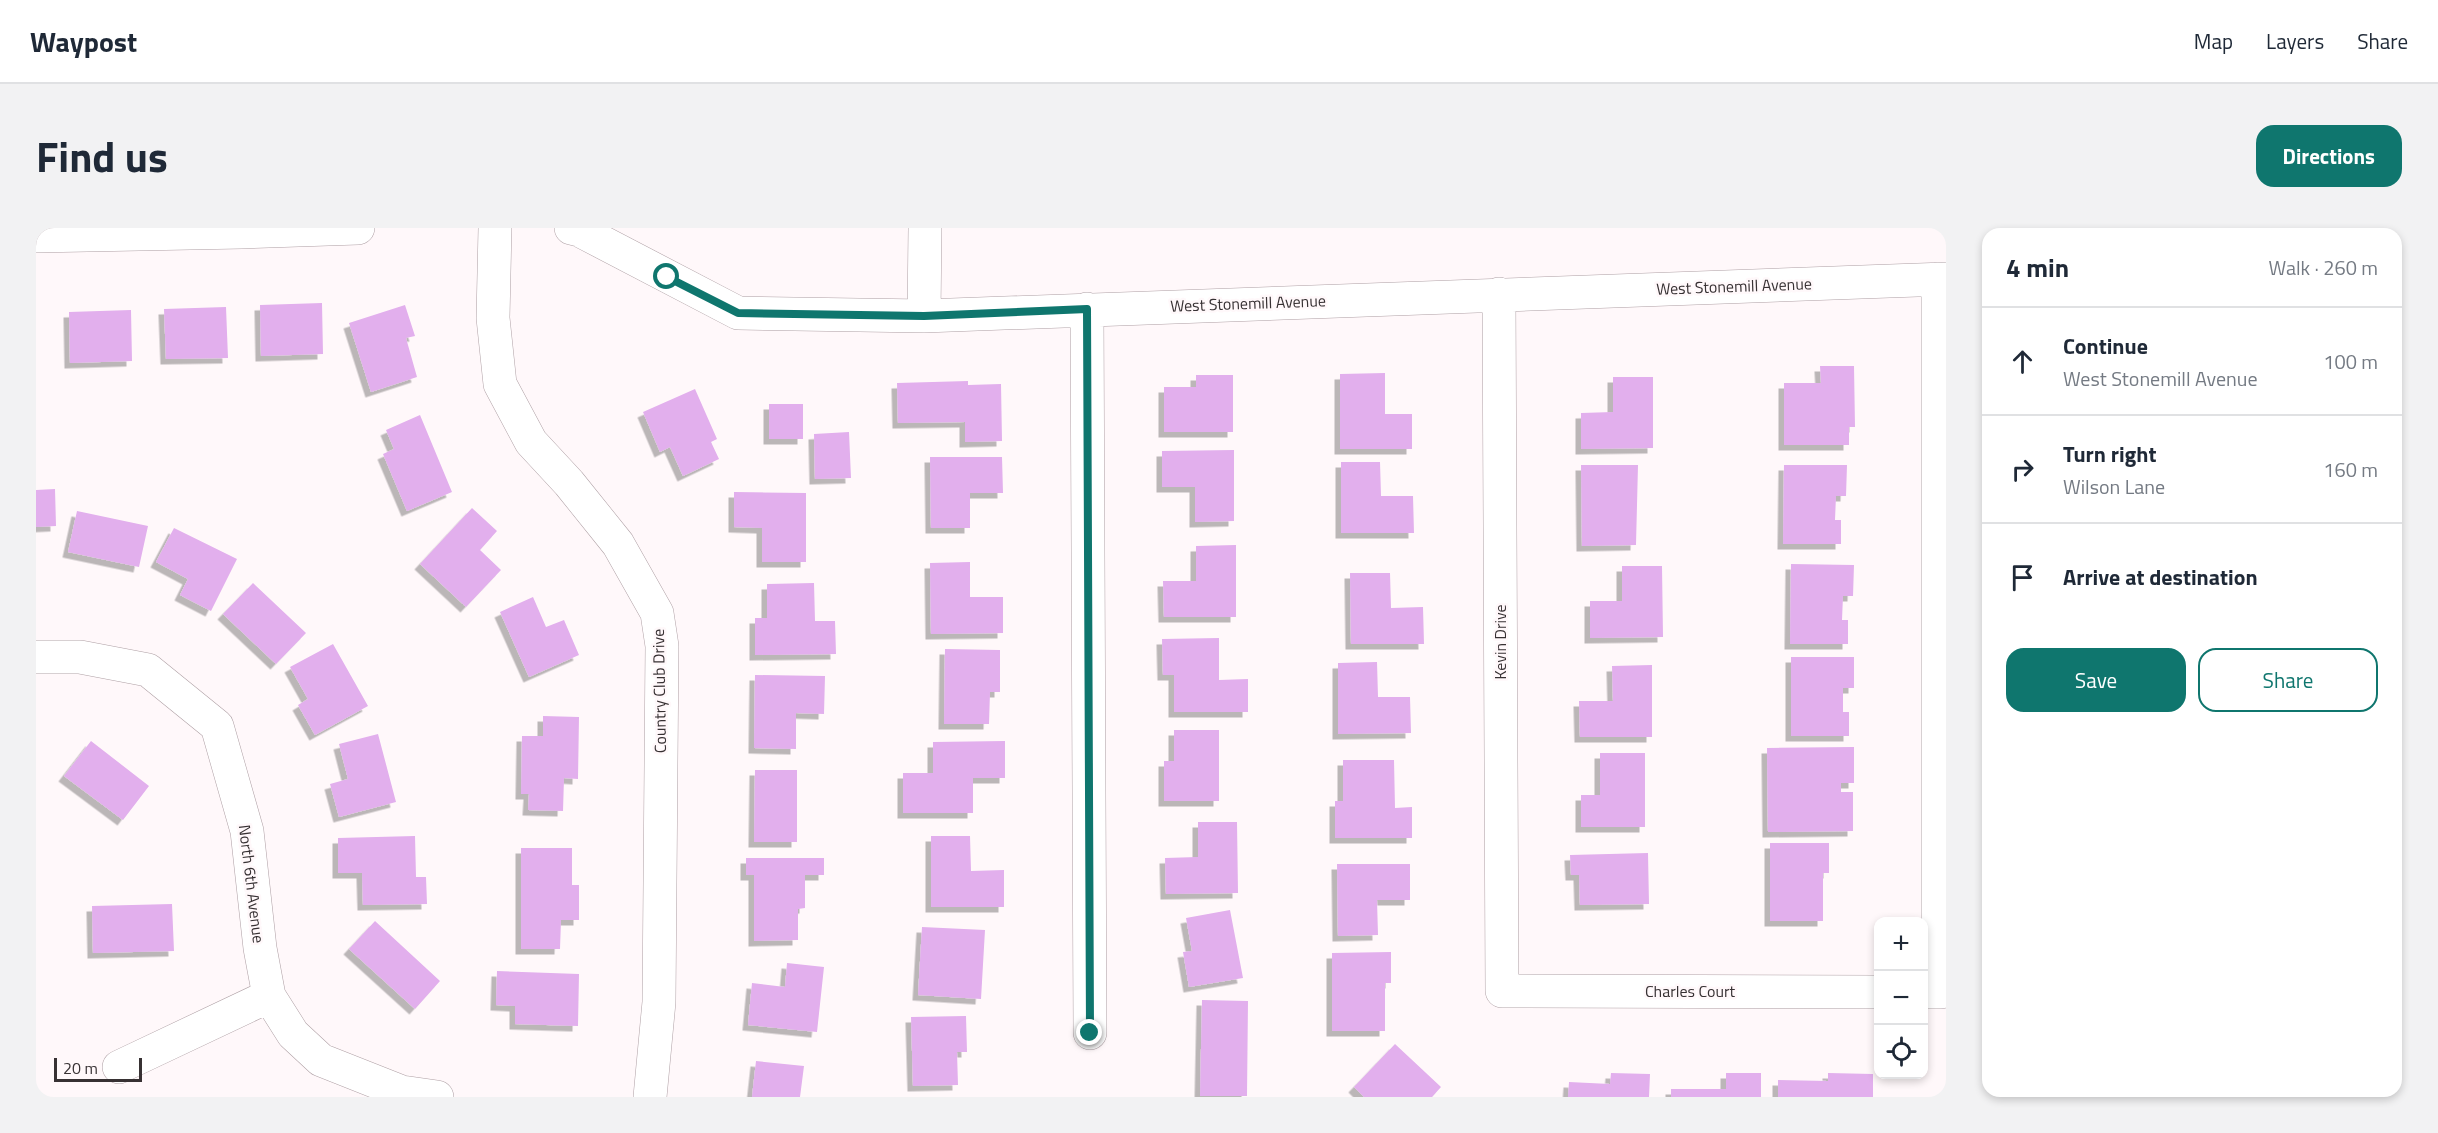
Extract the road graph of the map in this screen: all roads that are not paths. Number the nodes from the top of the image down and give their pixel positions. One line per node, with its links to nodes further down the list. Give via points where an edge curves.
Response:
1 (358, 228): 5 (street)
2 (495, 228): 18 (street, Country Club Drive, via 493,318 500,384 531,442 618,544 657,613 662,646 659,1002)
3 (571, 228): 9 (street, West Stonemill Avenue, via 738,313)
4 (925, 228): 9 (street)
5 (36, 236)
6 (1942, 279): 7 (street, West Stonemill Avenue); 13 (street, via 1938,917)
7 (1499, 294): 8 (street, West Stonemill Avenue); 11 (street, Kevin Drive)
8 (1087, 309): 9 (street, West Stonemill Avenue); 15 (street)
9 (924, 316)
10 (36, 657): 14 (street, North 6th Avenue, via 80,657 148,670 217,726 247,831)
11 (1502, 991): 12 (street, Charles Court)
12 (1874, 992)
13 (1932, 992)
14 (269, 996): 16 (street); 17 (street, North 6th Avenue, via 293,1034 321,1060 402,1092)
15 (1090, 1033)
16 (118, 1067)
17 (437, 1097)
18 (650, 1097)

